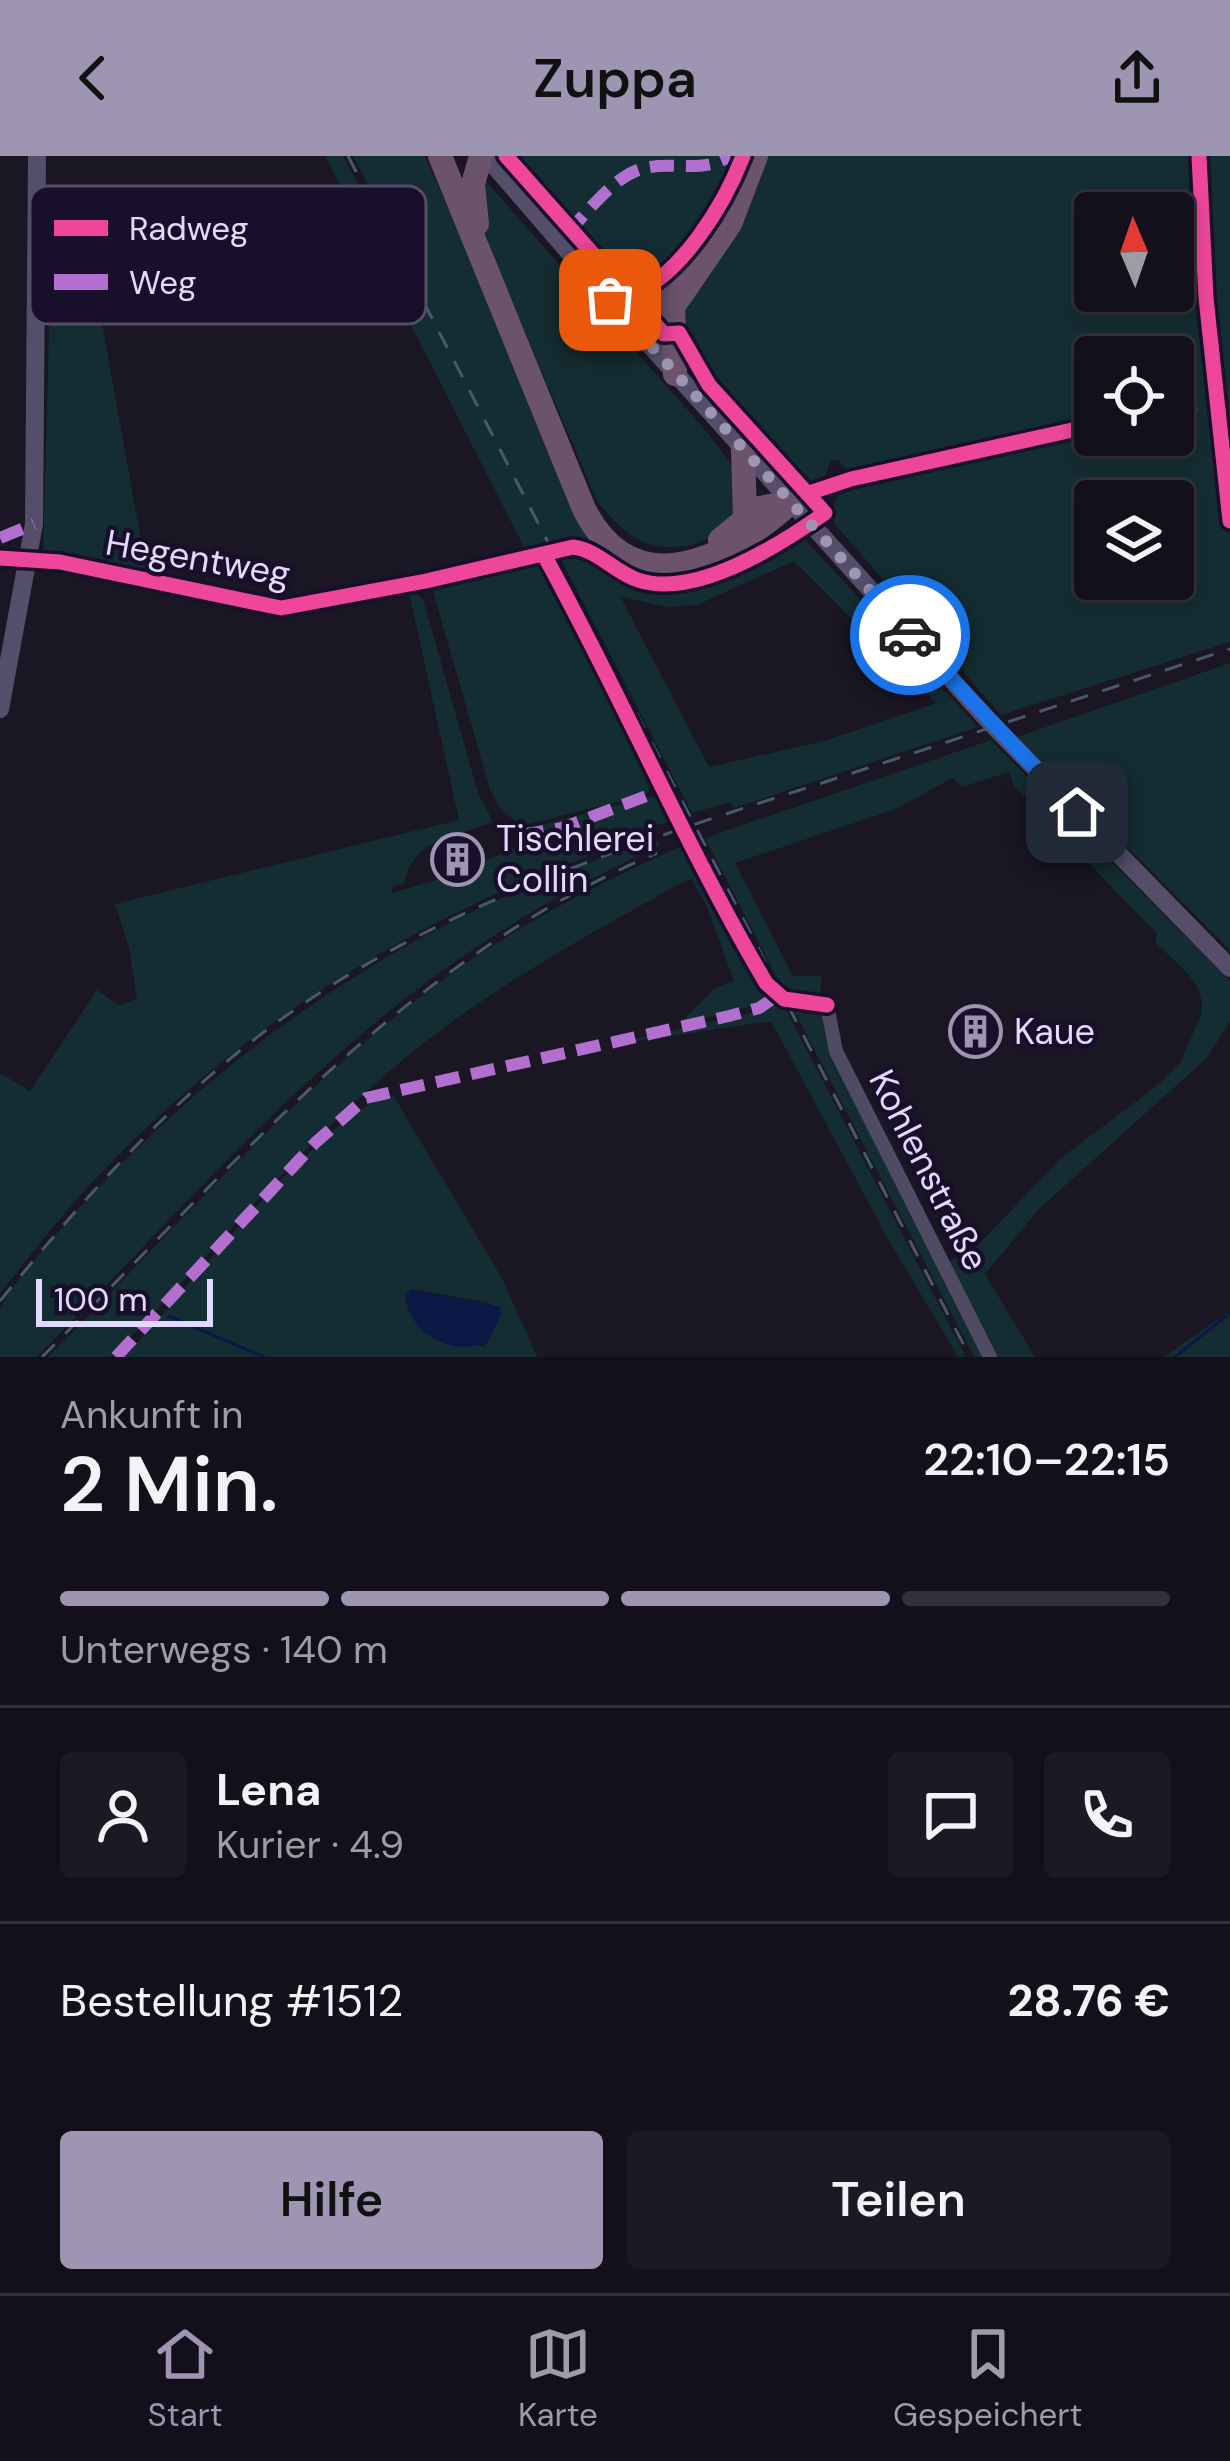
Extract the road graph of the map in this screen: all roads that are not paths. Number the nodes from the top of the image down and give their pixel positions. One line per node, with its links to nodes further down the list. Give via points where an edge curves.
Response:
1 (37, 156): 5 (main road)
2 (440, 156): 7 (highway)
3 (483, 156): 7 (highway, via 473,184); 10 (main road)
4 (756, 156): 6 (highway)
5 (37, 186)
6 (740, 196): 8 (highway); 10 (highway)
7 (483, 256): 13 (highway)
8 (673, 307): 10 (highway); 11 (highway)
9 (36, 324): 17 (main road)
10 (631, 325): 11 (main road)
11 (675, 374): 12 (main road)
12 (743, 450): 14 (main road); 15 (highway)
13 (579, 490): 14 (highway, via 611,547 663,566 719,553); 15 (highway, via 620,538 664,555 714,544)
14 (791, 502): 15 (highway); 20 (main road, via 985,717)
15 (745, 517)
16 (0, 558): 17 (street, Hegentweg)
17 (29, 559): 18 (street, Hegentweg, via 280,608); 19 (main road)
18 (426, 581)
19 (0, 709)
20 (1230, 968)
21 (827, 1005): 22 (street, Kohlenstraße, via 836,1051)
22 (990, 1357)

